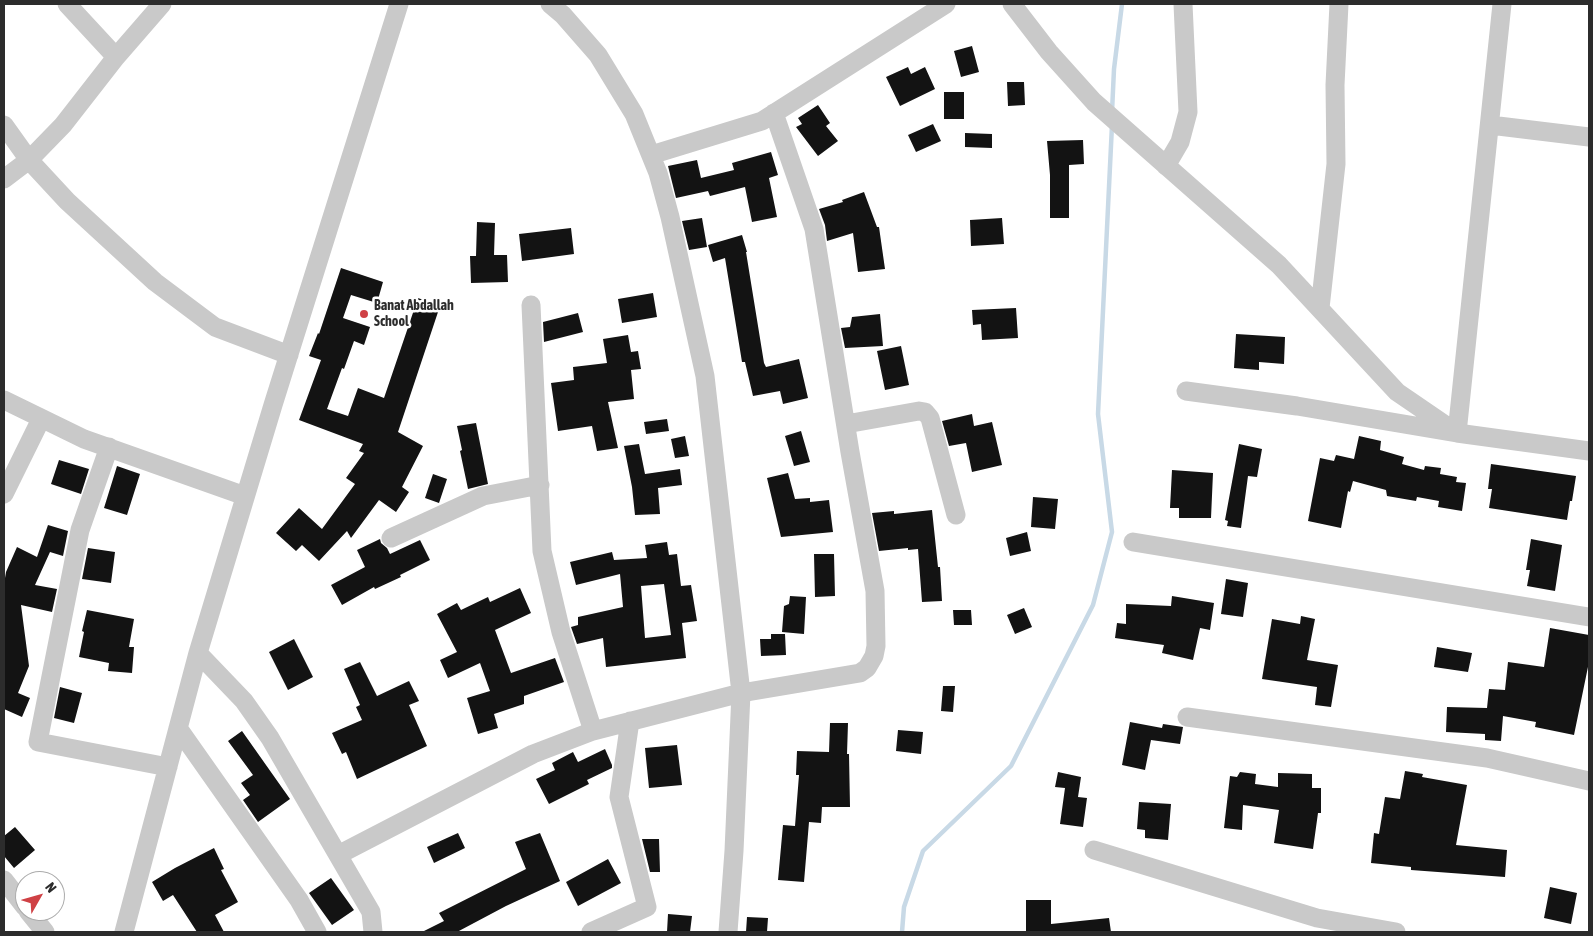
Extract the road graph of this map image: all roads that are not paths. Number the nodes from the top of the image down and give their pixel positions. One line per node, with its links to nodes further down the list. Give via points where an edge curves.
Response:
1 (67, 4): 10 (street)
2 (162, 4): 10 (street)
3 (399, 4): 21 (street)
4 (550, 4): 15 (street, via 598,55 634,114)
5 (946, 4): 11 (street)
6 (1012, 4): 17 (street, via 1094,102)
7 (1183, 4): 17 (street, via 1188,112 1180,142)
8 (1339, 4): 20 (street, via 1336,164)
9 (1502, 4): 13 (street)
10 (116, 57): 16 (street, via 63,125)
11 (774, 113): 15 (street, via 762,121); 25 (street, via 814,229)
12 (4, 125): 16 (street)
13 (1490, 126): 14 (street); 26 (street)
14 (1589, 136)
15 (651, 155): 37 (street, via 670,217 705,376)
16 (29, 160): 18 (street); 21 (street, via 67,201 155,282 215,327)
17 (1166, 166): 20 (street, via 1279,265)
18 (4, 179)
19 (531, 305): 29 (street)
20 (1320, 308): 26 (street, via 1397,392)
21 (289, 355): 31 (street)
22 (1186, 391): 26 (street)
23 (4, 400): 24 (street)
24 (40, 419): 27 (street); 30 (street)
25 (846, 424): 32 (street, via 925,412 930,418); 37 (street, via 875,591 874,656 860,673)
26 (1457, 433): 28 (street)
27 (109, 447): 31 (street); 42 (street, via 80,530 38,742)
28 (1589, 451)
29 (540, 485): 33 (street, via 483,496); 41 (street, via 542,551 561,632)
30 (4, 494)
31 (246, 496): 36 (street)
32 (956, 515)
33 (391, 538)
34 (1133, 542): 35 (street)
35 (1589, 617)
36 (198, 653): 40 (street); 45 (street, via 239,695 260,723)
37 (741, 693): 39 (street); 55 (street)
38 (1187, 717): 43 (street, via 1487,758)
39 (630, 721): 41 (street); 54 (street, via 619,797 647,907)
40 (178, 728): 42 (street); 52 (street, via 299,900)
41 (593, 731): 45 (street, via 533,754)
42 (168, 767): 51 (street)
43 (1589, 781)
44 (1094, 850): 49 (street)
45 (338, 855): 53 (street, via 371,912)
46 (4, 880): 47 (street)
47 (15, 894)
48 (36, 921): 50 (street)
49 (1316, 925): 56 (street)
50 (44, 932)
51 (125, 932)
52 (317, 932)
53 (374, 932)
54 (591, 932)
55 (728, 932)
56 (1396, 932)

